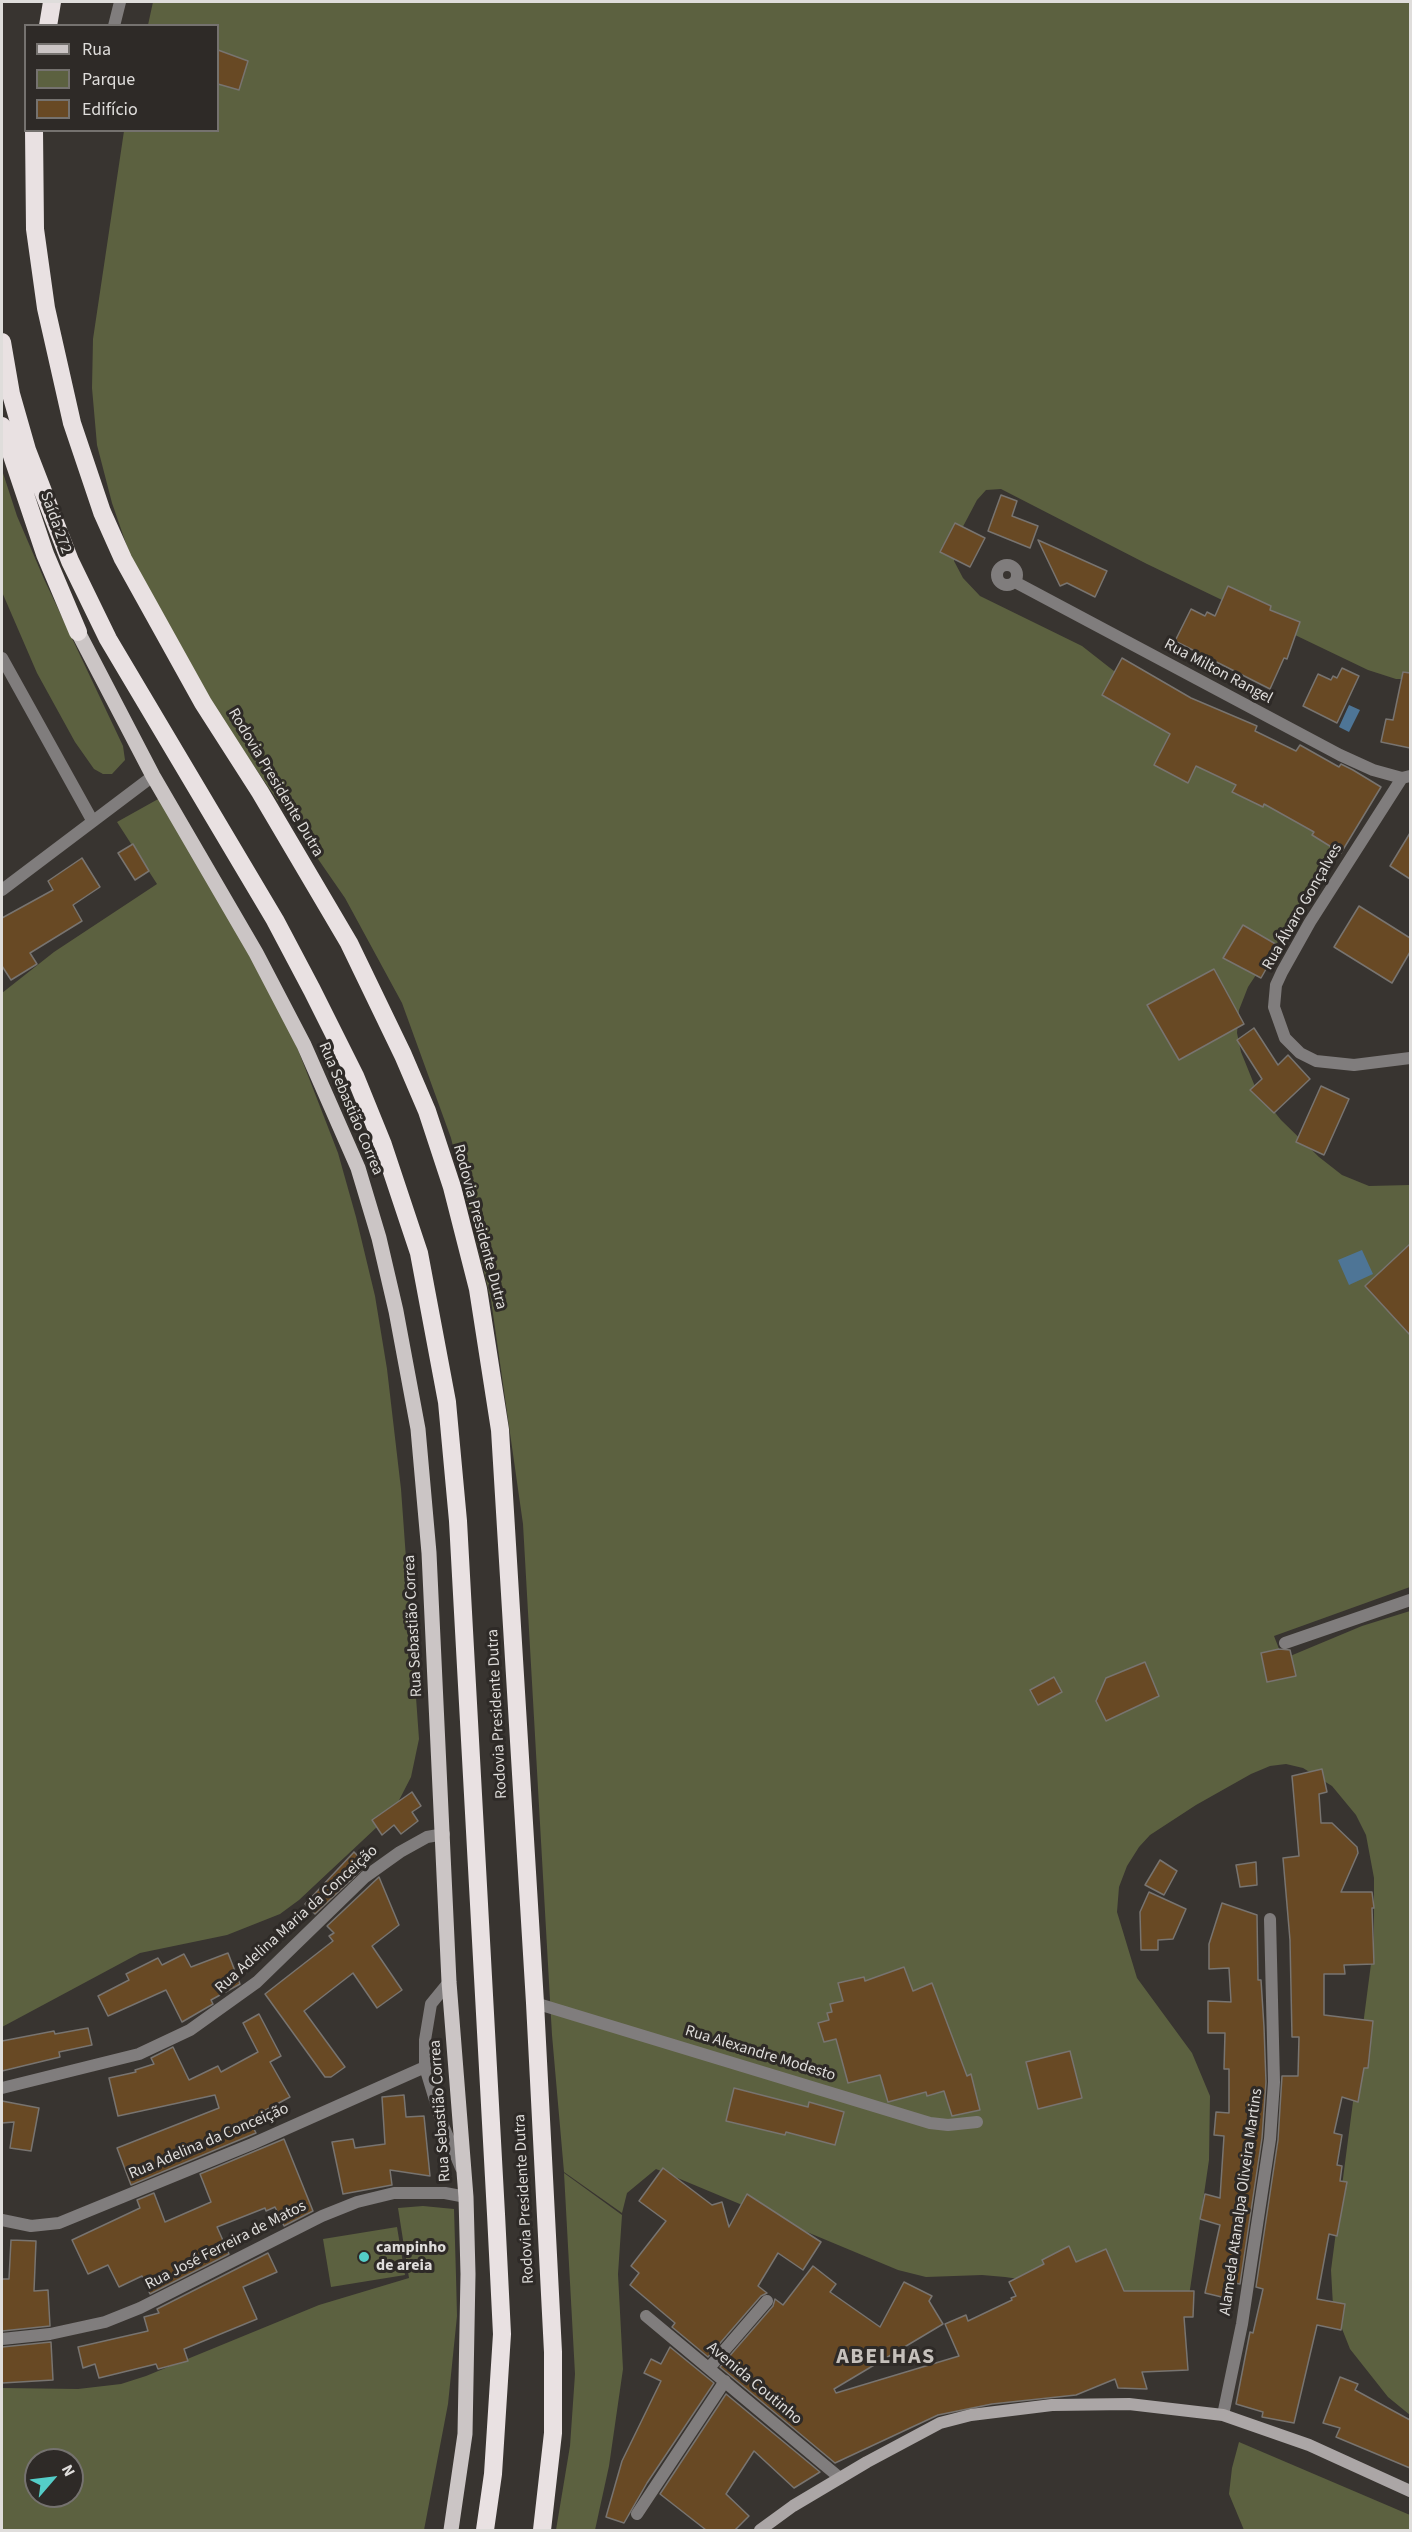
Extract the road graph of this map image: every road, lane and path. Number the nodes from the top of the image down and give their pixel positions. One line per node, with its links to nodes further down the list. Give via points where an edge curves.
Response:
1 (52, 2): 3 (highway)
2 (120, 2): 4 (street)
3 (48, 24)
4 (114, 24)
5 (34, 132): 21 (highway, Rodovia Presidente Dutra, via 35,229 46,308 72,423 102,512 123,559 203,703 349,943 427,1111 452,1187 478,1288 500,1430)
6 (2, 342): 39 (highway, Rodovia Presidente Dutra, via 27,450 70,561 108,639 275,920 312,990 375,1125 419,1253 447,1402 458,1521 496,2214 502,2334 494,2474)
7 (2, 426): 9 (highway, Saída 272, via 45,554)
8 (1014, 582): 12 (street, Rua Milton Rangel, via 1340,755 1373,770)
9 (78, 632): 11 (main road, Rua Sebastião Correa)
10 (2, 658): 13 (street)
11 (153, 776): 13 (street); 18 (main road, Rua Sebastião Correa, via 304,1045 358,1168 379,1238 418,1429 429,1553)
12 (1406, 777): 15 (street, Rua Álvaro Gonçalves, via 1310,922 1276,985 1274,1007 1285,1038 1300,1053 1316,1061 1354,1065)
13 (92, 820): 14 (street)
14 (2, 890)
15 (1410, 1058)
16 (1410, 1600): 17 (street)
17 (1285, 1643)
18 (444, 1834): 20 (main road, Rua Sebastião Correa); 23 (street, Rua Adelina Maria da Conceição, via 418,1842 365,1877 257,1982 190,2030 139,2054)
19 (1270, 1919): 34 (street, Alameda Atanalpa Oliveira Martins, via 1274,2082 1270,2139 1242,2324)
20 (449, 1983): 22 (street, via 431,2004 424,2040); 25 (main road, Rua Sebastião Correa)
21 (535, 2003): 24 (street, Rua Alexandre Modesto, via 930,2123); 28 (highway, Rodovia Presidente Dutra)
22 (425, 2067): 25 (street, via 442,2123); 27 (street, Rua Adelina da Conceição, via 59,2223 31,2226)
23 (2, 2088)
24 (977, 2122)
25 (464, 2175): 26 (main road, Rua Sebastião Correa)
26 (466, 2197): 31 (street, Rua José Ferreira de Matos, via 394,2193 357,2202 105,2322); 38 (main road, Rua Sebastião Correa, via 465,2434)
27 (2, 2220)
28 (546, 2247): 40 (highway, Rodovia Presidente Dutra, via 553,2352 553,2433); 41 (highway, via 562,2354 562,2443)
29 (767, 2301): 32 (street)
30 (646, 2316): 32 (street, Avenida Coutinho)
31 (2, 2339)
32 (709, 2368): 33 (street, Avenida Coutinho)
33 (725, 2381): 35 (street, Avenida Coutinho); 37 (street)
34 (1223, 2415): 35 (street, via 1106,2404 1052,2405 971,2415 940,2423); 36 (street, via 1309,2445)
35 (840, 2478): 42 (street)
36 (1410, 2491)
37 (637, 2514)
38 (451, 2530)
39 (485, 2530)
40 (542, 2530)
41 (552, 2530)
42 (760, 2530)

